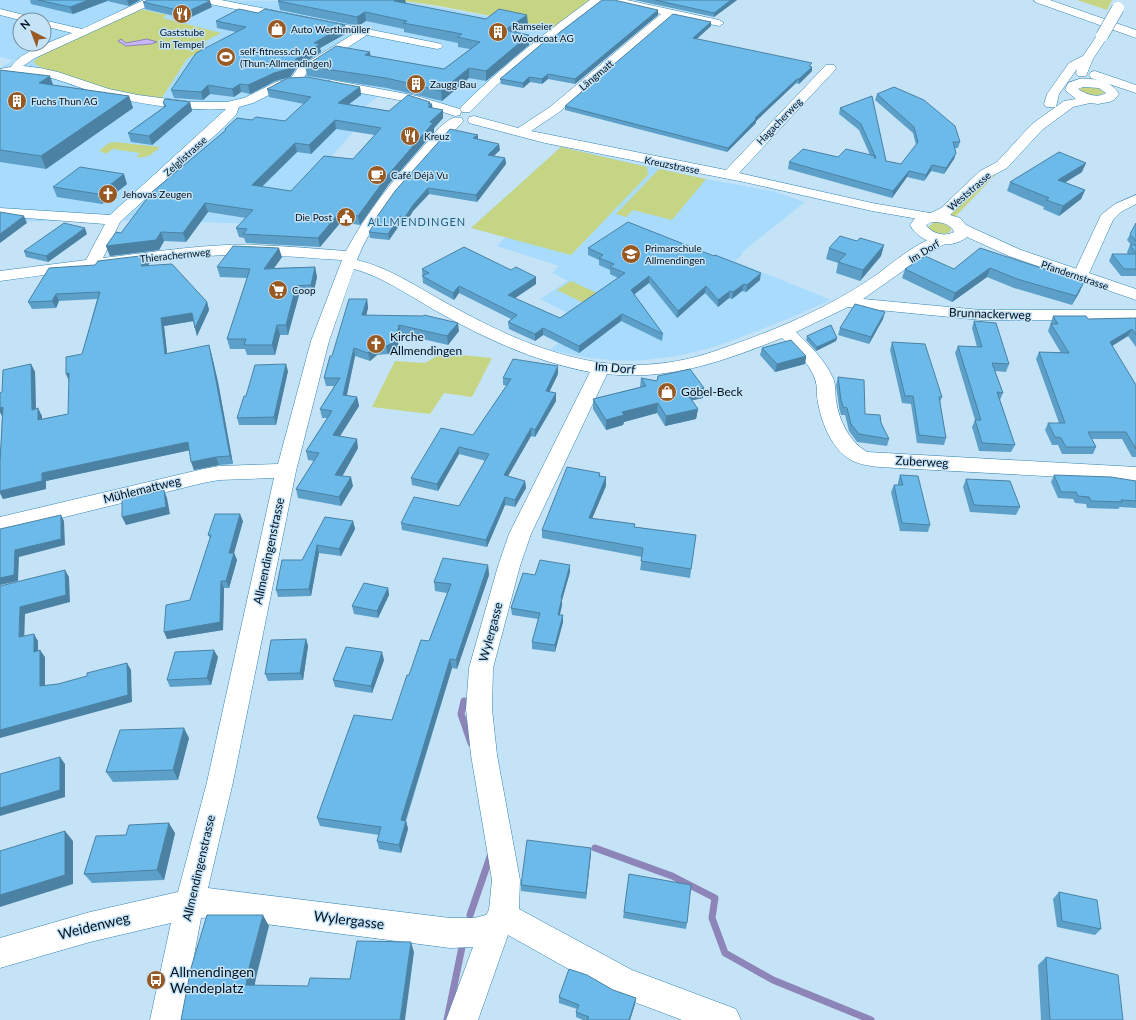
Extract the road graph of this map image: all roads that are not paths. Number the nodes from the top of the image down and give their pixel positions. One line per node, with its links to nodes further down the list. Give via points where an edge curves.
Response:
1 (153, 0): 16 (street)
2 (205, 0): 17 (street)
3 (597, 0): 34 (street, Allmendingenstrasse, via 494,81)
4 (612, 0): 10 (street)
5 (1039, 0): 13 (main road)
6 (1057, 0): 13 (main road)
7 (1067, 0): 13 (main road)
8 (1121, 2): 21 (main road, Weststrasse, bridge)
9 (0, 12): 11 (street)
10 (670, 12): 12 (street); 36 (street, Längmatt, via 554,110)
11 (12, 15)
12 (719, 23)
13 (1118, 24): 15 (main road); 18 (main road); 19 (main road)
14 (52, 25): 16 (street)
15 (1136, 27)
16 (82, 32): 23 (street, via 23,60)
17 (365, 32): 20 (street); 33 (street, via 302,71 297,77 303,80 280,84 251,100)
18 (1136, 34)
19 (1136, 37)
20 (437, 46)
21 (1087, 58): 26 (main road, Weststrasse, via 1082,68 1082,77); 27 (main road); 32 (main road, Weststrasse, via 1073,66 1053,94)
22 (830, 68): 38 (street, Hagacherweg)
23 (16, 69): 24 (street); 33 (street, via 36,69 97,89 142,99 207,106)
24 (0, 73)
25 (322, 82): 34 (street, Kreuzstrasse, via 417,100)
26 (1075, 86): 27 (main road, via 1091,83); 30 (main road, Weststrasse, via 1077,94); 32 (main road, Weststrasse)
27 (1104, 87): 28 (main road); 29 (main road); 30 (main road, Weststrasse, via 1102,99); 31 (main road)
28 (1136, 89)
29 (1136, 94)
30 (1091, 99): 35 (main road, Weststrasse, via 1069,104)
31 (1136, 99)
32 (1051, 104): 35 (main road, Weststrasse, via 1042,113)
33 (234, 105): 42 (street, Zelglistrasse, via 231,112)
34 (463, 116): 36 (street, Kreuzstrasse); 45 (street, Allmendingenstrasse, via 441,134 387,198 363,233)
35 (1037, 127): 37 (main road, Weststrasse)
36 (519, 133): 38 (street, Kreuzstrasse)
37 (1002, 165): 40 (main road, Weststrasse, via 998,178); 43 (main road, Weststrasse, via 985,174 946,212)
38 (729, 176): 43 (street, Kreuzstrasse, via 872,207)
39 (1136, 199): 49 (street, via 1106,218)
40 (977, 201)
41 (0, 212): 42 (street)
42 (114, 220): 46 (street, Zelglistrasse)
43 (926, 223): 44 (main road, Pfandernstrasse, via 930,236); 48 (street, Im Dorf, via 917,238)
44 (956, 228): 48 (street, Im Dorf); 49 (main road, Pfandernstrasse, via 964,240 1015,253)
45 (350, 259): 46 (street, Thierachernweg, via 260,250 227,250); 54 (street, Im Dorf, via 522,347 557,359); 55 (street, Allmendingenstrasse, via 320,341)
46 (92, 264): 47 (street, Thierachernweg)
47 (0, 276)
48 (884, 276): 51 (street, Im Dorf)
49 (1080, 276): 50 (main road, Pfandernstrasse)
50 (1136, 295)
51 (846, 302): 52 (street, Brunnackerweg, via 981,315); 53 (street, Im Dorf)
52 (1136, 315)
53 (785, 331): 54 (street, Im Dorf, via 678,367 638,371); 56 (street, Zuberweg, via 816,364 824,379 831,419 839,434 859,456 879,460)
54 (601, 368): 59 (street, Wylergasse, via 520,534 481,668 479,709 483,747 506,880 506,897)
55 (286, 471): 57 (street, Mühlemattweg, via 219,473 203,476); 58 (street, Allmendingenstrasse, via 220,782)
56 (1136, 474)
57 (0, 525)
58 (190, 904): 59 (street, Wylergasse, via 211,902 450,933 474,934 487,931); 60 (street, Weidenweg, via 67,932); 61 (street, Allmendingenstrasse)
59 (500, 921): 62 (street); 63 (street, via 521,928 624,983)
60 (0, 953)
61 (166, 1020)
62 (462, 1020)
63 (725, 1020)

